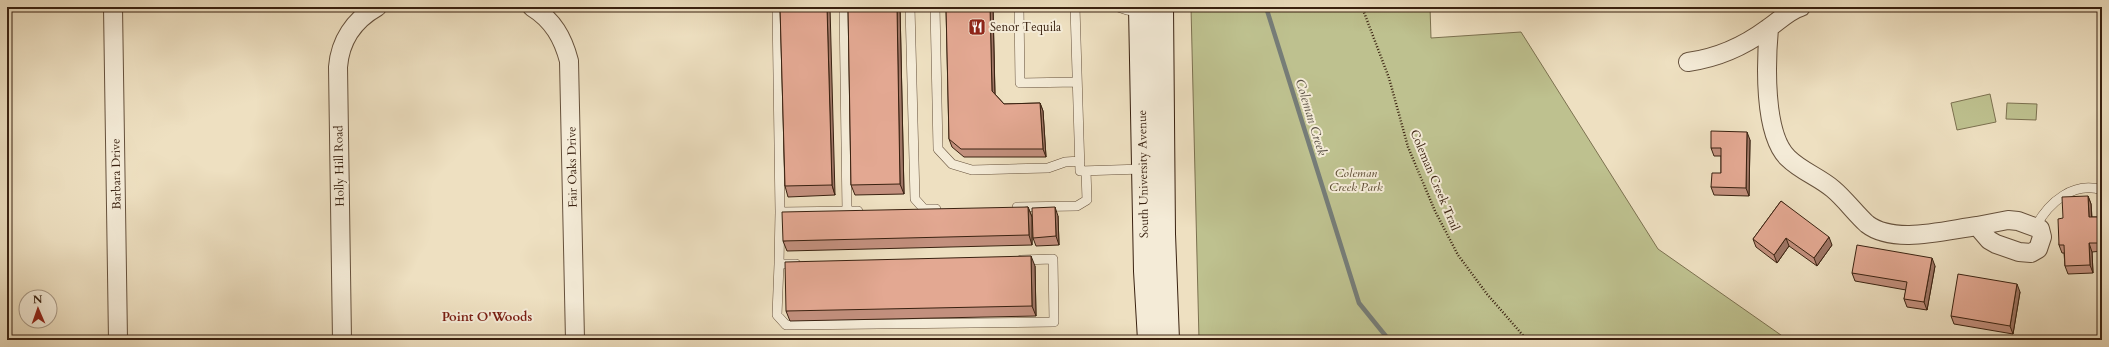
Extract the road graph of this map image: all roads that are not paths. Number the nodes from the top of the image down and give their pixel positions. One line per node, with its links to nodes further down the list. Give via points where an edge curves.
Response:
1 (113, 7): 33 (street, Barbara Drive)
2 (377, 7): 34 (street, Holly Hill Road, via 353,27 344,42 338,61)
3 (532, 7): 35 (street, Fair Oaks Drive, via 543,14 560,35 569,62)
4 (777, 7): 27 (lane)
5 (844, 7): 26 (lane)
6 (910, 7): 22 (lane, via 915,199)
7 (934, 7): 17 (lane, via 938,149 952,164 972,170 1048,168 1065,162)
8 (1019, 7): 16 (lane, via 1020,83)
9 (1075, 7): 16 (lane)
10 (1118, 7): 13 (lane, via 1127,10)
11 (1162, 7): 37 (main road, South University Avenue, via 1164,234)
12 (1801, 7): 14 (street)
13 (1140, 9): 18 (main road, South University Avenue)
14 (1769, 28): 15 (street, via 1730,51 1705,60); 28 (street, via 1766,59 1769,104 1777,140 1787,158 1833,188 1868,224 1882,232 1921,234)
15 (1688, 62)
16 (1077, 82): 17 (lane)
17 (1080, 161): 19 (lane, via 1080,171)
18 (1143, 169): 19 (lane); 36 (main road, South University Avenue)
19 (1086, 171): 21 (lane, via 1087,200 1077,206)
20 (2102, 190): 29 (lane, via 2091,187 2066,192 2042,216)
21 (1003, 208)
22 (924, 209): 23 (lane); 25 (lane)
23 (948, 209)
24 (870, 210): 26 (lane)
25 (909, 210)
26 (846, 211): 27 (lane)
27 (780, 212): 31 (lane)
28 (1977, 226): 29 (street, via 2008,220); 29 (street, via 1996,244 2019,252 2031,253 2038,249 2042,237 2040,229)
29 (2036, 226)
30 (1014, 260): 31 (lane, via 1053,259 1054,322 786,325 777,315)
31 (779, 264): 32 (lane)
32 (803, 264)
33 (118, 340)
34 (342, 340)
35 (575, 340)
36 (1149, 340)
37 (1168, 340)

